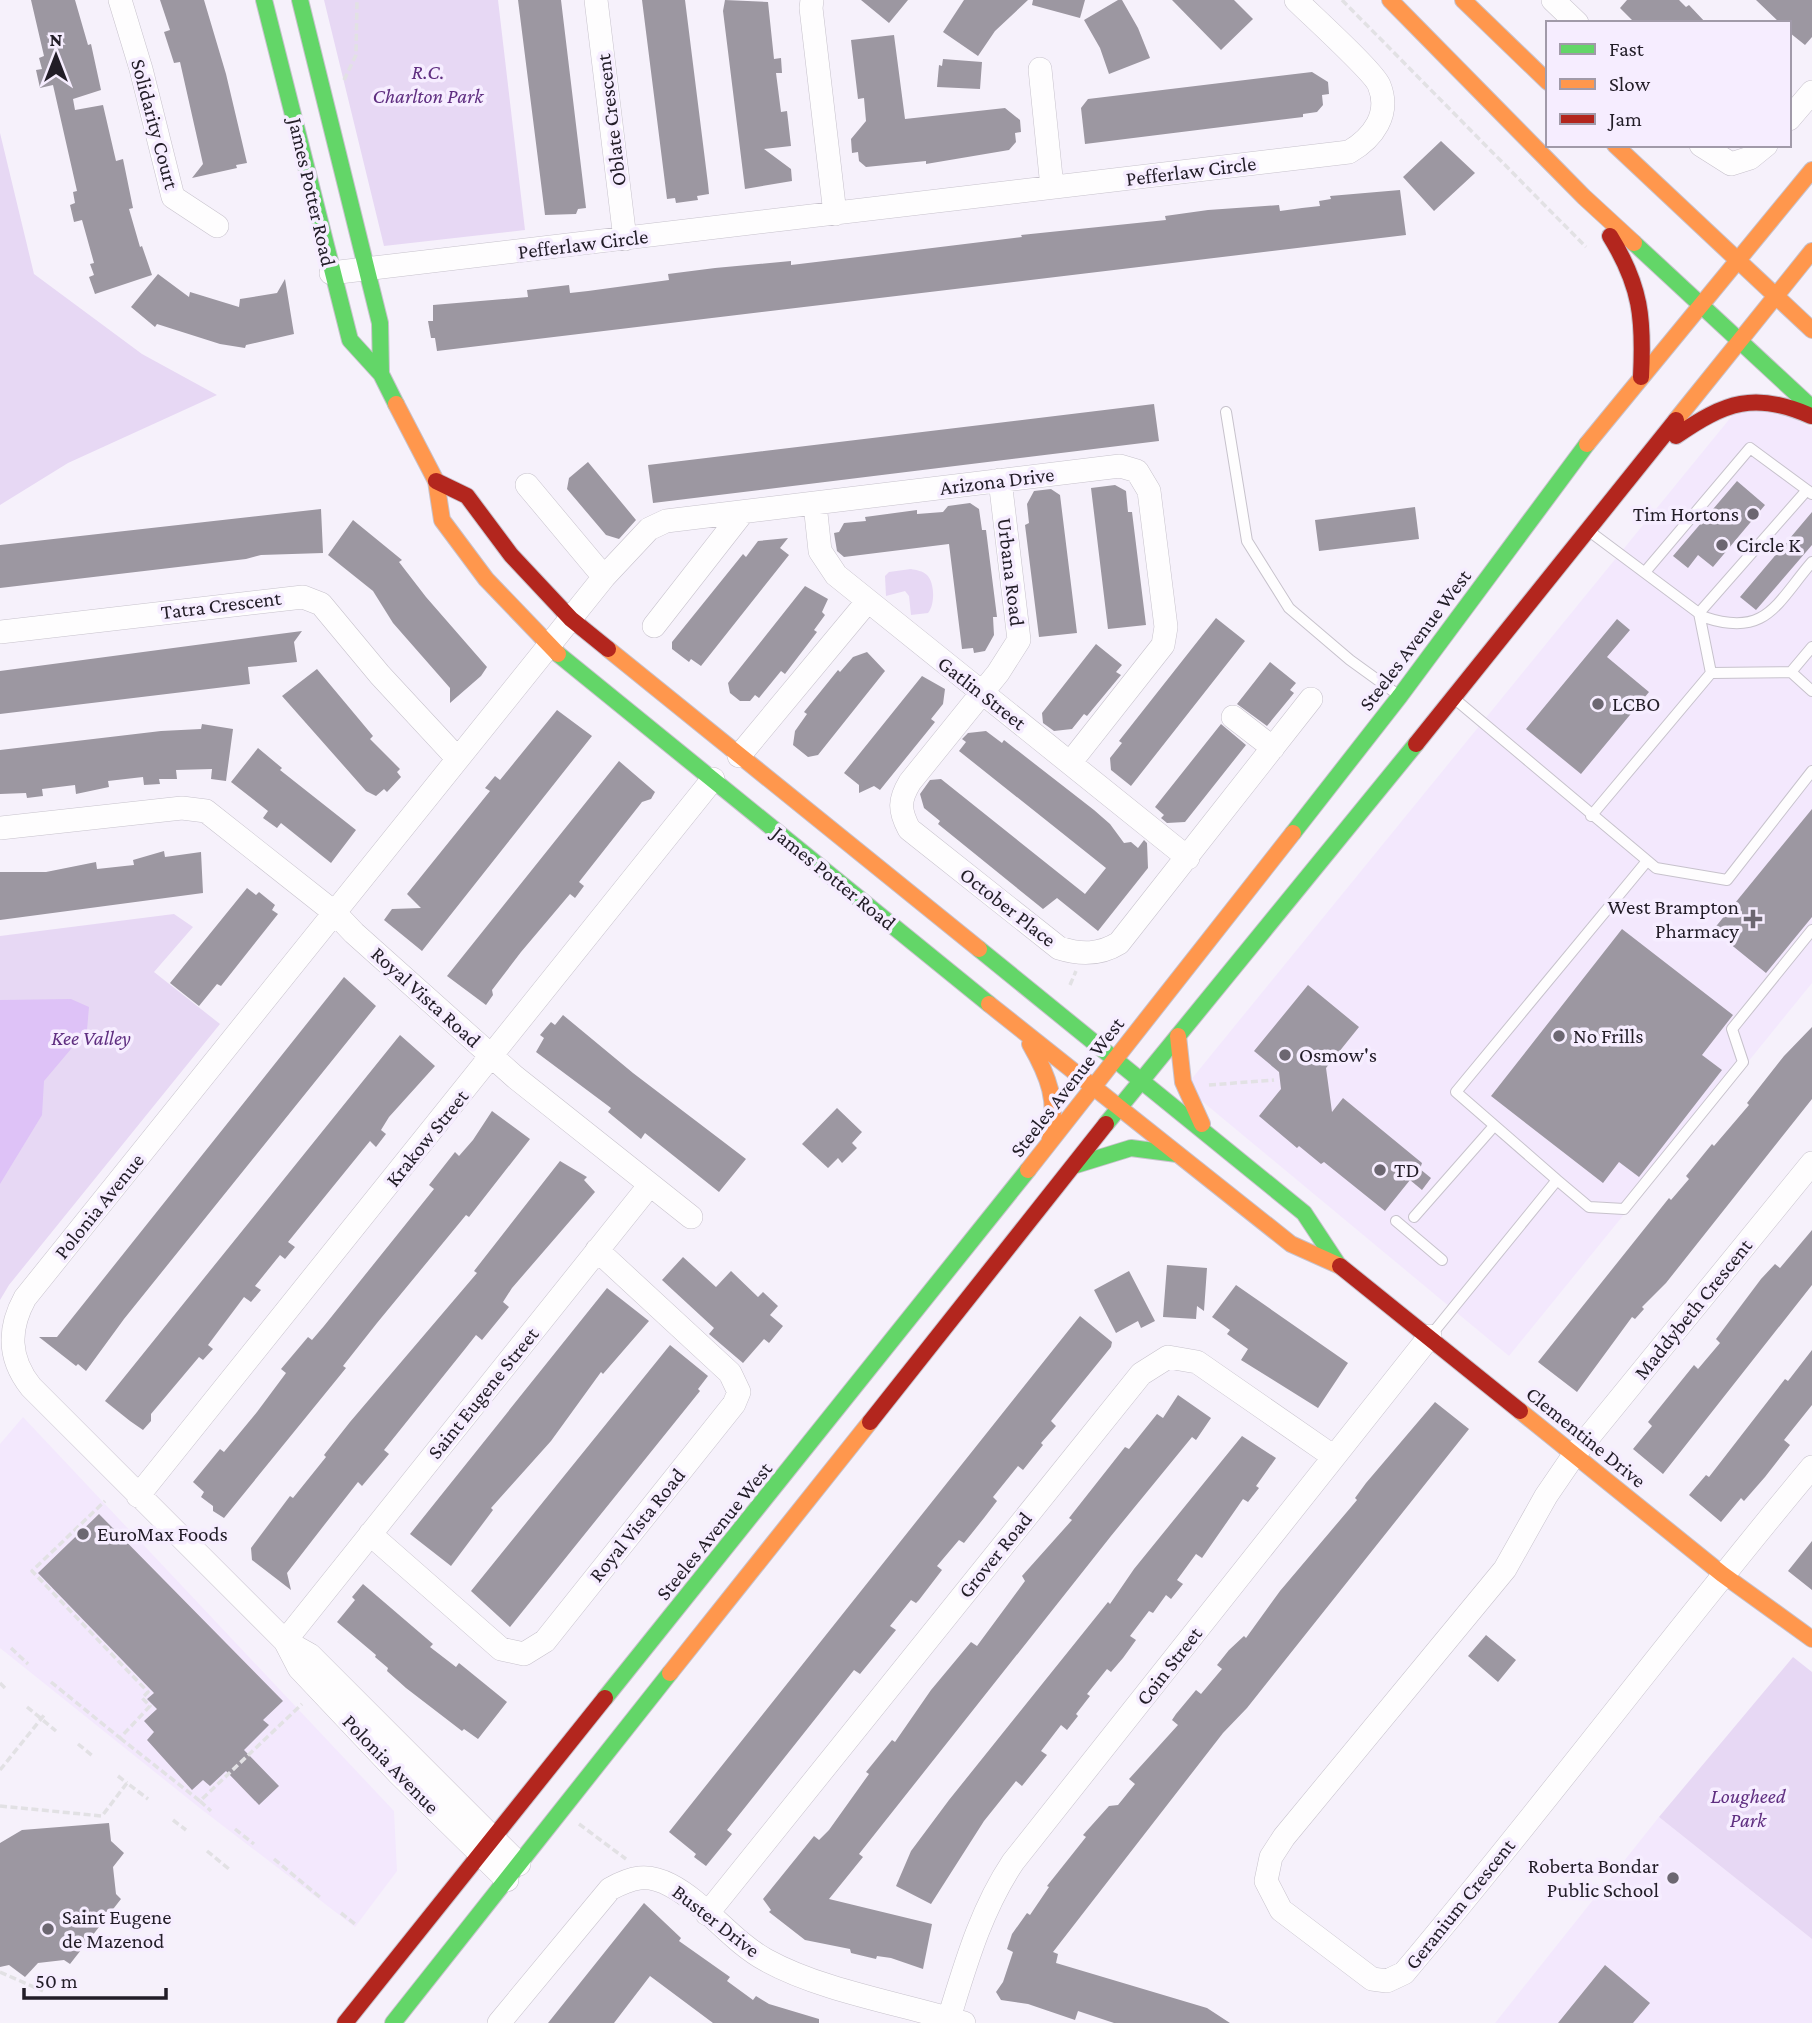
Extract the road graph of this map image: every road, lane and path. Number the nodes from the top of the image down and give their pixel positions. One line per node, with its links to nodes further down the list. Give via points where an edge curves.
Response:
1 (120, 0): 25 (street, Solidarity Court, via 173,197)
2 (264, 0): 31 (main road, James Potter Road)
3 (300, 0): 30 (main road, James Potter Road)
4 (357, 0): 15 (path, via 356,55)
5 (596, 0): 26 (street, Oblate Crescent)
6 (812, 0): 24 (street)
7 (1296, 0): 22 (street, Pefferlaw Circle, via 1379,83 1380,121 1368,141 1349,152)
8 (1342, 0): 28 (path)
9 (1390, 0): 23 (main road)
10 (1463, 0): 14 (main road)
11 (1553, 0): 12 (street)
12 (1575, 21)
13 (1040, 69): 22 (street)
14 (1546, 80)
15 (343, 82)
16 (1812, 92): 17 (street)
17 (1791, 117)
18 (1617, 147): 29 (main road)
19 (1705, 147): 20 (street, via 1731,163 1751,158)
20 (1764, 147)
21 (1812, 170): 29 (main road, Steeles Avenue West)
22 (1052, 187): 24 (street, Pefferlaw Circle)
23 (1584, 197): 33 (main road); 37 (main road, via 1632,269 1644,318)
24 (835, 214): 26 (street, Pefferlaw Circle)
25 (218, 226)
26 (625, 239): 30 (street, Pefferlaw Circle)
27 (1812, 251): 32 (main road)
28 (1591, 252)
29 (1737, 261): 32 (main road); 33 (main road, Steeles Avenue West)
30 (366, 269): 31 (street, Pefferlaw Circle); 36 (main road, James Potter Road, via 380,323)
31 (331, 274): 36 (main road, James Potter Road, via 350,340)
32 (1775, 296): 34 (main road); 35 (main road)
33 (1699, 304): 35 (main road); 37 (main road, Steeles Avenue West)
34 (1812, 330)
35 (1739, 341): 38 (main road); 41 (main road)
36 (381, 374): 43 (main road, James Potter Road)
37 (1642, 377): 63 (main road, Steeles Avenue West)
38 (1812, 408)
39 (1226, 412): 63 (lane, via 1247,541 1290,608)
40 (1812, 416): 41 (main road, via 1785,403 1736,403 1709,412)
41 (1642, 463): 48 (main road)
42 (1000, 480): 46 (street, Arizona Drive); 62 (street, Urbana Road, via 1019,640); 70 (street, Arizona Drive, via 1120,466 1137,471 1149,491 1166,627 1163,645)
43 (436, 481): 54 (main road, James Potter Road, via 467,496 511,555); 57 (main road, James Potter Road, via 442,520 486,579)
44 (527, 485): 51 (street)
45 (1809, 492): 50 (lane, via 1750,448); 53 (lane)
46 (815, 504): 47 (street, Arizona Drive); 52 (street, Gatlin Street, via 820,551 826,564)
47 (743, 512): 51 (street, Arizona Drive, via 666,521 649,529); 55 (street)
48 (1586, 529): 50 (lane); 64 (main road)
49 (1812, 562): 53 (lane, via 1762,620 1725,624)
50 (1645, 572): 53 (lane)
51 (604, 577): 54 (street, Arizona Drive)
52 (867, 602): 62 (street, Gatlin Street); 68 (street)
53 (1699, 613): 60 (lane)
54 (571, 619): 57 (street); 68 (main road, James Potter Road)
55 (654, 626)
56 (0, 632): 69 (street, Tatra Crescent, via 303,597 321,604)
57 (549, 646): 69 (street); 72 (main road, James Potter Road)
58 (1812, 647): 59 (lane)
59 (1791, 672): 60 (lane); 61 (lane)
60 (1711, 673): 73 (lane)
61 (1812, 691)
62 (982, 693): 70 (street, Gatlin Street); 75 (street, October Place, via 901,798 901,814 909,829 1059,948 1078,954 1119,943)
63 (1400, 696): 81 (main road, Steeles Avenue West)
64 (1454, 698): 73 (lane); 86 (main road)
65 (1311, 699): 67 (street, October Place)
66 (1233, 717): 67 (street)
67 (1273, 748): 75 (street, October Place)
68 (739, 756): 82 (main road, James Potter Road)
69 (457, 758): 77 (street, Polonia Avenue)
70 (1070, 763): 75 (street, Gatlin Street)
71 (1812, 771): 76 (lane, via 1727,880 1656,868)
72 (713, 779): 85 (main road, James Potter Road); 87 (street, Krakow Street)
73 (1591, 816): 76 (lane)
74 (0, 828): 77 (street, via 182,808 206,811)
75 (1188, 858)
76 (1647, 861): 94 (lane, via 1457,1092)
77 (335, 913): 87 (street, Royal Vista Road); 112 (street, Polonia Avenue, via 25,1298 13,1323 11,1342 24,1378)
78 (1812, 930): 100 (lane, via 1732,1029 1743,1062 1624,1209 1589,1207)
79 (1077, 965): 80 (path)
80 (1070, 985)
81 (1170, 990): 83 (main road); 88 (main road, Steeles Avenue West)
82 (1055, 1010): 84 (main road, via 1080,1025); 88 (main road, James Potter Road)
83 (1124, 1023)
84 (1102, 1028)
85 (1022, 1031): 91 (main road, James Potter Road); 96 (main road, via 1048,1074 1056,1100)
86 (1178, 1036): 90 (main road); 95 (main road, via 1181,1081)
87 (493, 1056): 101 (street, Royal Vista Road); 112 (street, Krakow Street)
88 (1116, 1058): 90 (main road, James Potter Road); 91 (main road, Steeles Avenue West)
89 (1273, 1080): 92 (path)
90 (1140, 1081): 93 (main road); 95 (main road, Clementine Drive)
91 (1093, 1086): 93 (main road, James Potter Road); 96 (main road, Steeles Avenue West)
92 (1206, 1086)
93 (1120, 1107): 97 (main road, Clementine Drive); 99 (main road)
94 (1494, 1126): 100 (lane); 103 (lane)
95 (1208, 1134): 107 (main road, Clementine Drive, via 1304,1213)
96 (1043, 1152): 143 (main road, Steeles Avenue West)
97 (1177, 1154): 99 (main road, via 1131,1148); 107 (main road, Clementine Drive, via 1291,1244)
98 (1812, 1163): 109 (street, Maddybeth Crescent)
99 (1076, 1165): 147 (main road)
100 (1557, 1180): 108 (lane)
101 (649, 1186): 102 (street); 105 (street, Saint Eugene Street)
102 (691, 1217)
103 (1414, 1217)
104 (1396, 1221): 106 (lane)
105 (597, 1250): 114 (street, Saint Eugene Street); 114 (street, Royal Vista Road, via 730,1373 739,1392 545,1641 524,1654 501,1650)
106 (1442, 1260)
107 (1337, 1263): 108 (main road, Clementine Drive)
108 (1430, 1336): 109 (main road, Clementine Drive); 110 (street, Coin Street)
109 (1574, 1455): 115 (main road, Clementine Drive); 115 (street, Geranium Crescent, via 1505,1569 1284,1837 1272,1857 1266,1881 1281,1910 1372,1979 1387,1981 1404,1973 1634,1691)
110 (1334, 1457): 151 (street, Grover Road, via 1197,1362 1168,1357 1155,1362); 155 (street, Coin Street, via 994,1890 976,1931)
111 (1812, 1467): 115 (street)
112 (138, 1496): 117 (street, Polonia Avenue)
113 (105, 1501): 128 (path, via 32,1571 148,1692 142,1699 150,1706)
114 (370, 1534): 117 (street, Saint Eugene Street)
115 (1722, 1574): 116 (main road, Clementine Drive)
116 (1812, 1639)
117 (285, 1641): 143 (street, Polonia Avenue, via 299,1668)
118 (11, 1648): 119 (path)
119 (28, 1664)
120 (51, 1682): 128 (path)
121 (0, 1683): 122 (path)
122 (6, 1689)
123 (302, 1704): 135 (path)
124 (27, 1707): 126 (path)
125 (45, 1714): 126 (path)
126 (41, 1719): 127 (path); 131 (path)
127 (55, 1731)
128 (120, 1738): 135 (path)
129 (78, 1744): 130 (path)
130 (94, 1757)
131 (0, 1770)
132 (118, 1776): 133 (path)
133 (127, 1783): 134 (path); 136 (path, via 102,1816)
134 (148, 1799)
135 (200, 1801): 137 (path)
136 (0, 1806)
137 (211, 1811)
138 (173, 1820): 141 (path)
139 (574, 1820): 148 (path)
140 (235, 1829): 142 (path)
141 (187, 1830)
142 (254, 1844)
143 (487, 1847): 147 (street, Polonia Avenue); 156 (main road, Steeles Avenue West)
144 (207, 1852): 146 (path)
145 (274, 1859): 149 (path)
146 (229, 1869)
147 (513, 1872): 157 (main road)
148 (646, 1877): 151 (street, Buster Drive, via 677,1888); 158 (street, Buster Drive, via 631,1878 610,1889)
149 (321, 1898)
150 (341, 1913): 152 (path)
151 (706, 1914): 155 (street, Buster Drive, via 764,1959 793,1974)
152 (355, 1924)
153 (0, 1972): 154 (path)
154 (43, 1991)
155 (957, 2021)
156 (345, 2023)
157 (393, 2023)
158 (499, 2023)

